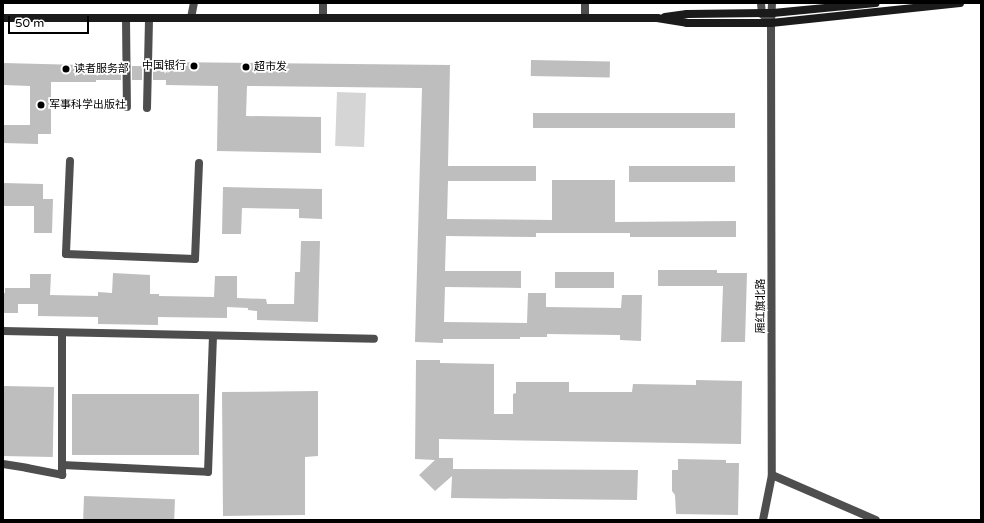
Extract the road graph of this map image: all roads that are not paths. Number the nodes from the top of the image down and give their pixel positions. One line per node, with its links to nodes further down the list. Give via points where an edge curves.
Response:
1 (194, 3): 13 (street)
2 (323, 3): 14 (street)
3 (585, 3): 15 (street)
4 (761, 3): 9 (street)
5 (772, 3): 8 (street, 厢红旗北路)
6 (876, 3): 8 (street)
7 (960, 3): 17 (street)
8 (773, 13): 9 (street); 17 (street, 厢红旗北路)
9 (762, 14): 16 (street, via 687,14); 17 (street)
10 (3, 18): 11 (street)
11 (126, 18): 12 (street); 18 (street)
12 (149, 18): 13 (street); 19 (street)
13 (191, 18): 14 (street)
14 (323, 18): 15 (street)
15 (585, 18): 16 (street)
16 (657, 18): 17 (street, via 687,23)
17 (771, 23): 28 (street, 厢红旗北路)
18 (127, 107)
19 (147, 108)
20 (70, 161): 21 (street, via 66,254 195,259)
21 (200, 163)
22 (3, 331): 23 (street)
23 (62, 333): 24 (street); 27 (street)
24 (213, 336): 25 (street); 27 (street, via 208,472)
25 (374, 339)
26 (3, 464): 27 (street, via 62,476)
27 (62, 465)
28 (772, 475): 29 (street, 厢红旗北路); 30 (street)
29 (763, 520)
30 (876, 520)

